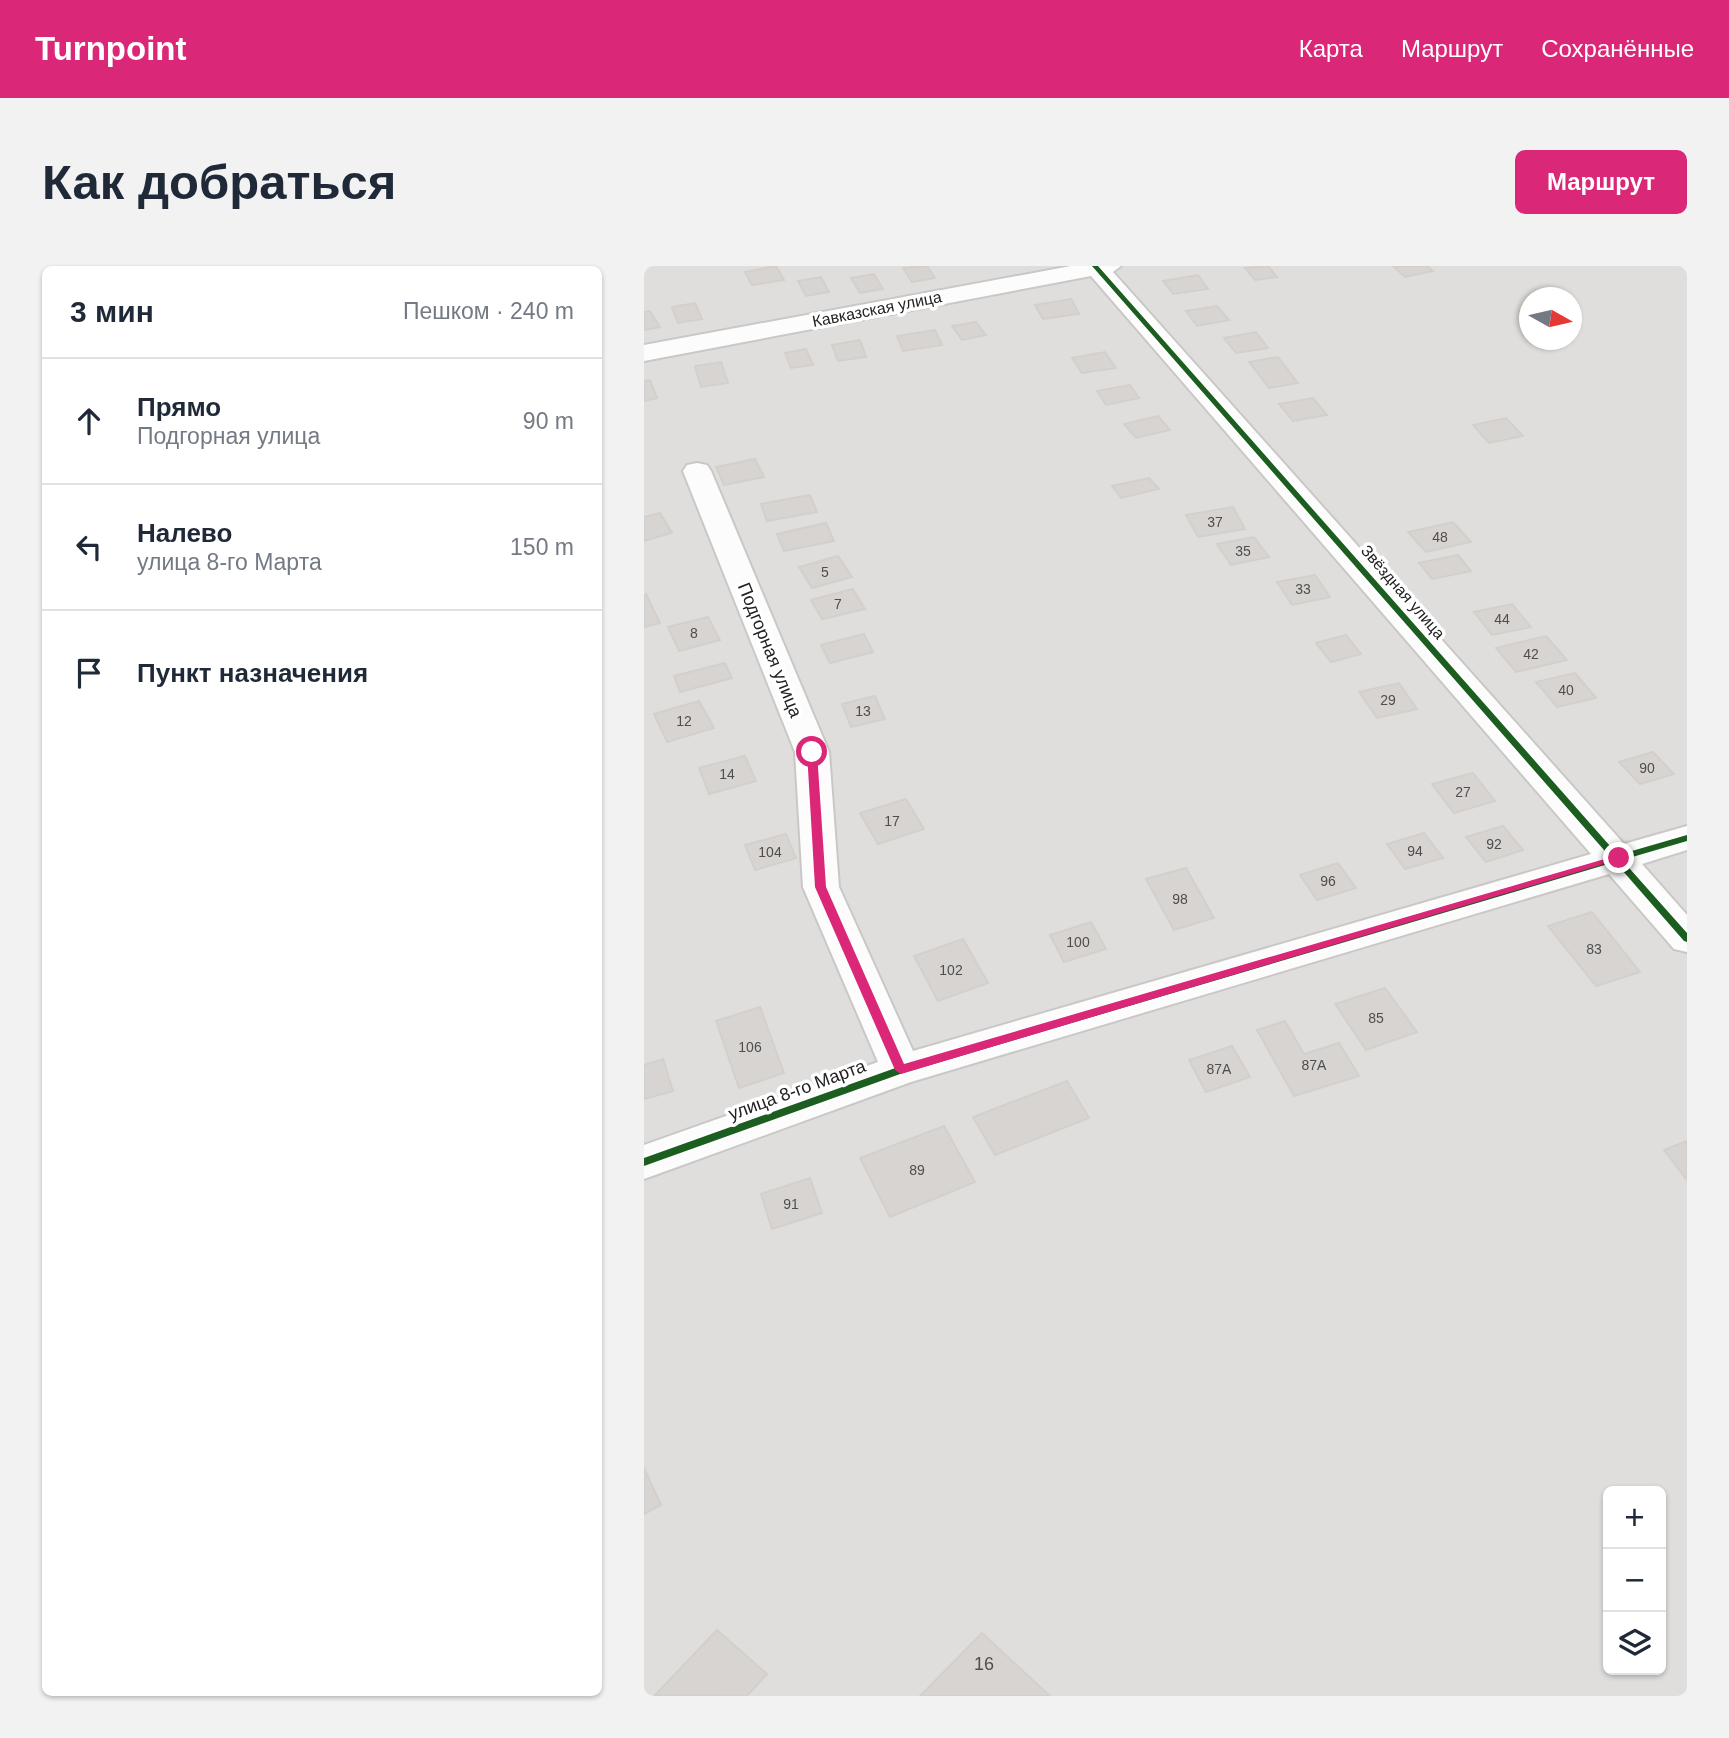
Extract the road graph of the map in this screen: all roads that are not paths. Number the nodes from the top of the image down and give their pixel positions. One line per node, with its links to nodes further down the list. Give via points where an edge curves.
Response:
1 (1101, 267): 2 (street, Кавказская улица); 5 (street, Звёздная улица)
2 (644, 353)
3 (697, 471): 7 (street, Подгорная улица, via 812,752 821,887)
4 (1687, 838): 5 (street, улица 8-го Марта)
5 (1619, 858): 6 (street, Звёздная улица); 7 (street, улица 8-го Марта)
6 (1687, 939)
7 (901, 1070): 8 (street, улица 8-го Марта)
8 (644, 1162)

